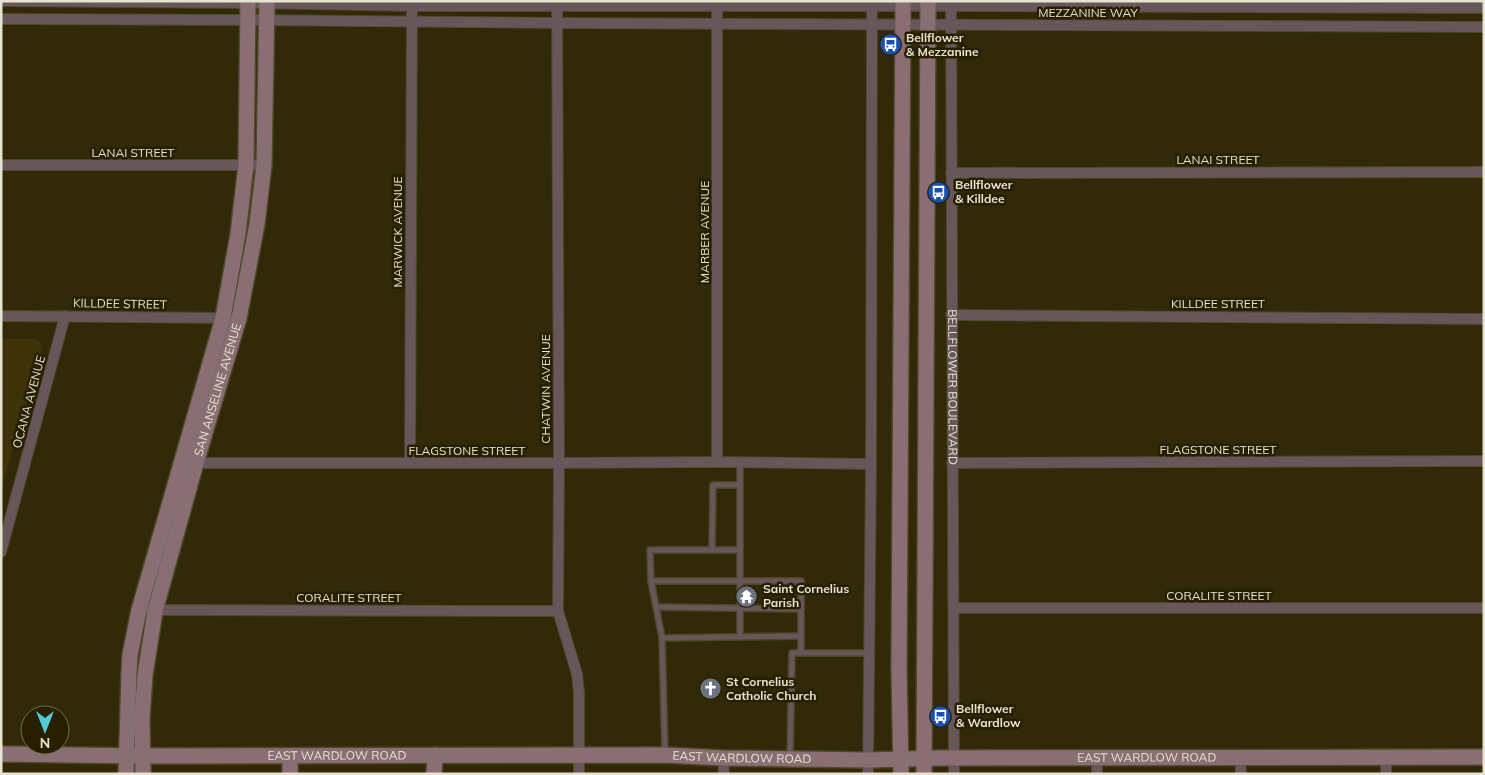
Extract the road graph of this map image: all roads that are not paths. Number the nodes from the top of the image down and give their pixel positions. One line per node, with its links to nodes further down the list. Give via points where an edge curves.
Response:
1 (1, 2): 2 (street, MEZZANINE WAY)
2 (248, 2): 3 (street, MEZZANINE WAY); 13 (main road, SAN ANSELINE AVENUE)
3 (267, 2): 4 (street, MEZZANINE WAY); 14 (main road, SAN ANSELINE AVENUE)
4 (412, 4): 5 (street, MEZZANINE WAY); 15 (street, MARWICK AVENUE)
5 (557, 4): 6 (street, MEZZANINE WAY); 16 (street, CHATWIN AVENUE)
6 (717, 4): 7 (street, MEZZANINE WAY); 17 (street, MARBER AVENUE)
7 (872, 4): 8 (street, MEZZANINE WAY); 18 (street)
8 (903, 4): 9 (street, MEZZANINE WAY); 19 (main road)
9 (928, 4): 10 (street, MEZZANINE WAY); 20 (main road)
10 (951, 4): 11 (street, MEZZANINE WAY); 21 (street, BELLFLOWER BOULEVARD)
11 (1484, 8)
12 (1, 19): 13 (street, MEZZANINE WAY)
13 (248, 20): 14 (street, MEZZANINE WAY); 25 (main road, SAN ANSELINE AVENUE)
14 (266, 20): 15 (street, MEZZANINE WAY); 24 (main road, SAN ANSELINE AVENUE)
15 (412, 22): 16 (street, MEZZANINE WAY); 38 (street, MARWICK AVENUE)
16 (557, 23): 17 (street, MEZZANINE WAY); 39 (street, CHATWIN AVENUE)
17 (717, 23): 18 (street, MEZZANINE WAY); 35 (street, MARBER AVENUE)
18 (872, 24): 19 (street, MEZZANINE WAY); 41 (street)
19 (903, 25): 20 (street, MEZZANINE WAY); 72 (main road)
20 (928, 25): 21 (street, MEZZANINE WAY); 73 (main road)
21 (951, 25): 22 (street, MEZZANINE WAY); 27 (street, BELLFLOWER BOULEVARD)
22 (1484, 27)
23 (1, 165): 25 (street, LANAI STREET)
24 (264, 165): 25 (street, LANAI STREET); 32 (main road, SAN ANSELINE AVENUE, via 257,224)
25 (246, 166): 31 (main road, SAN ANSELINE AVENUE)
26 (1484, 172): 27 (street, LANAI STREET)
27 (951, 173): 28 (street, BELLFLOWER BOULEVARD)
28 (951, 315): 33 (street, KILLDEE STREET); 40 (street, BELLFLOWER BOULEVARD)
29 (1, 316): 30 (street, KILLDEE STREET)
30 (65, 316): 31 (street, KILLDEE STREET); 45 (street, OCANA AVENUE)
31 (223, 318): 32 (street, KILLDEE STREET); 37 (main road, SAN ANSELINE AVENUE)
32 (239, 318): 37 (main road, SAN ANSELINE AVENUE)
33 (1484, 318)
34 (1484, 461): 40 (street, FLAGSTONE STREET)
35 (718, 462): 36 (street, FLAGSTONE STREET); 39 (street, FLAGSTONE STREET)
36 (740, 462): 41 (street, FLAGSTONE STREET); 42 (lane)
37 (189, 463): 38 (street, FLAGSTONE STREET); 53 (main road, SAN ANSELINE AVENUE); 54 (main road, SAN ANSELINE AVENUE)
38 (410, 463): 39 (street, FLAGSTONE STREET)
39 (559, 463): 55 (street, CHATWIN AVENUE)
40 (952, 463): 50 (street, BELLFLOWER BOULEVARD)
41 (871, 464): 60 (street)
42 (740, 485): 43 (lane, via 713,485); 44 (lane)
43 (712, 549): 44 (lane); 46 (lane, via 650,550)
44 (740, 550): 47 (lane)
45 (1, 552)
46 (651, 581): 47 (lane); 48 (lane)
47 (741, 581): 49 (lane); 52 (lane, via 802,581)
48 (657, 607): 49 (lane); 58 (lane)
49 (740, 608): 52 (lane); 57 (lane)
50 (954, 608): 51 (street, CORALITE STREET); 74 (street, BELLFLOWER BOULEVARD)
51 (1484, 608)
52 (801, 609): 56 (lane)
53 (139, 610): 54 (street, CORALITE STREET); 65 (main road, SAN ANSELINE AVENUE, via 130,655)
54 (155, 611): 55 (street, CORALITE STREET); 66 (main road, SAN ANSELINE AVENUE, via 145,675)
55 (558, 611): 63 (street, CHATWIN AVENUE, via 577,674)
56 (801, 636): 57 (lane); 59 (lane)
57 (740, 637): 58 (lane)
58 (662, 638): 64 (lane)
59 (801, 653): 60 (lane); 71 (lane, via 792,653)
60 (870, 653): 77 (street)
61 (1, 754): 65 (main road, EAST WARDLOW ROAD)
62 (434, 755): 63 (main road, EAST WARDLOW ROAD); 67 (main road, EAST WARDLOW ROAD); 81 (main road)
63 (579, 755): 64 (main road, EAST WARDLOW ROAD); 82 (street, CHATWIN AVENUE)
64 (665, 755): 70 (main road, EAST WARDLOW ROAD)
65 (126, 756): 66 (main road, EAST WARDLOW ROAD); 78 (main road, SAN ANSELINE AVENUE)
66 (143, 756): 67 (main road, EAST WARDLOW ROAD); 79 (main road, SAN ANSELINE AVENUE)
67 (290, 756): 80 (main road)
68 (1240, 757): 69 (main road, EAST WARDLOW ROAD); 75 (main road, EAST WARDLOW ROAD); 88 (street)
69 (1386, 757): 76 (main road, EAST WARDLOW ROAD); 89 (street)
70 (724, 758): 71 (main road, EAST WARDLOW ROAD); 83 (street)
71 (790, 758): 77 (main road, EAST WARDLOW ROAD)
72 (900, 758): 73 (main road, EAST WARDLOW ROAD); 77 (main road, EAST WARDLOW ROAD); 84 (main road)
73 (924, 758): 74 (main road, EAST WARDLOW ROAD); 85 (main road)
74 (953, 758): 75 (main road, EAST WARDLOW ROAD); 86 (street, BELLFLOWER BOULEVARD)
75 (1097, 758): 87 (street)
76 (1484, 758)
77 (868, 767)
78 (126, 774)
79 (143, 774)
80 (290, 774)
81 (434, 774)
82 (579, 774)
83 (724, 774)
84 (901, 774)
85 (924, 774)
86 (954, 774)
87 (1097, 774)
88 (1241, 774)
89 (1386, 774)

